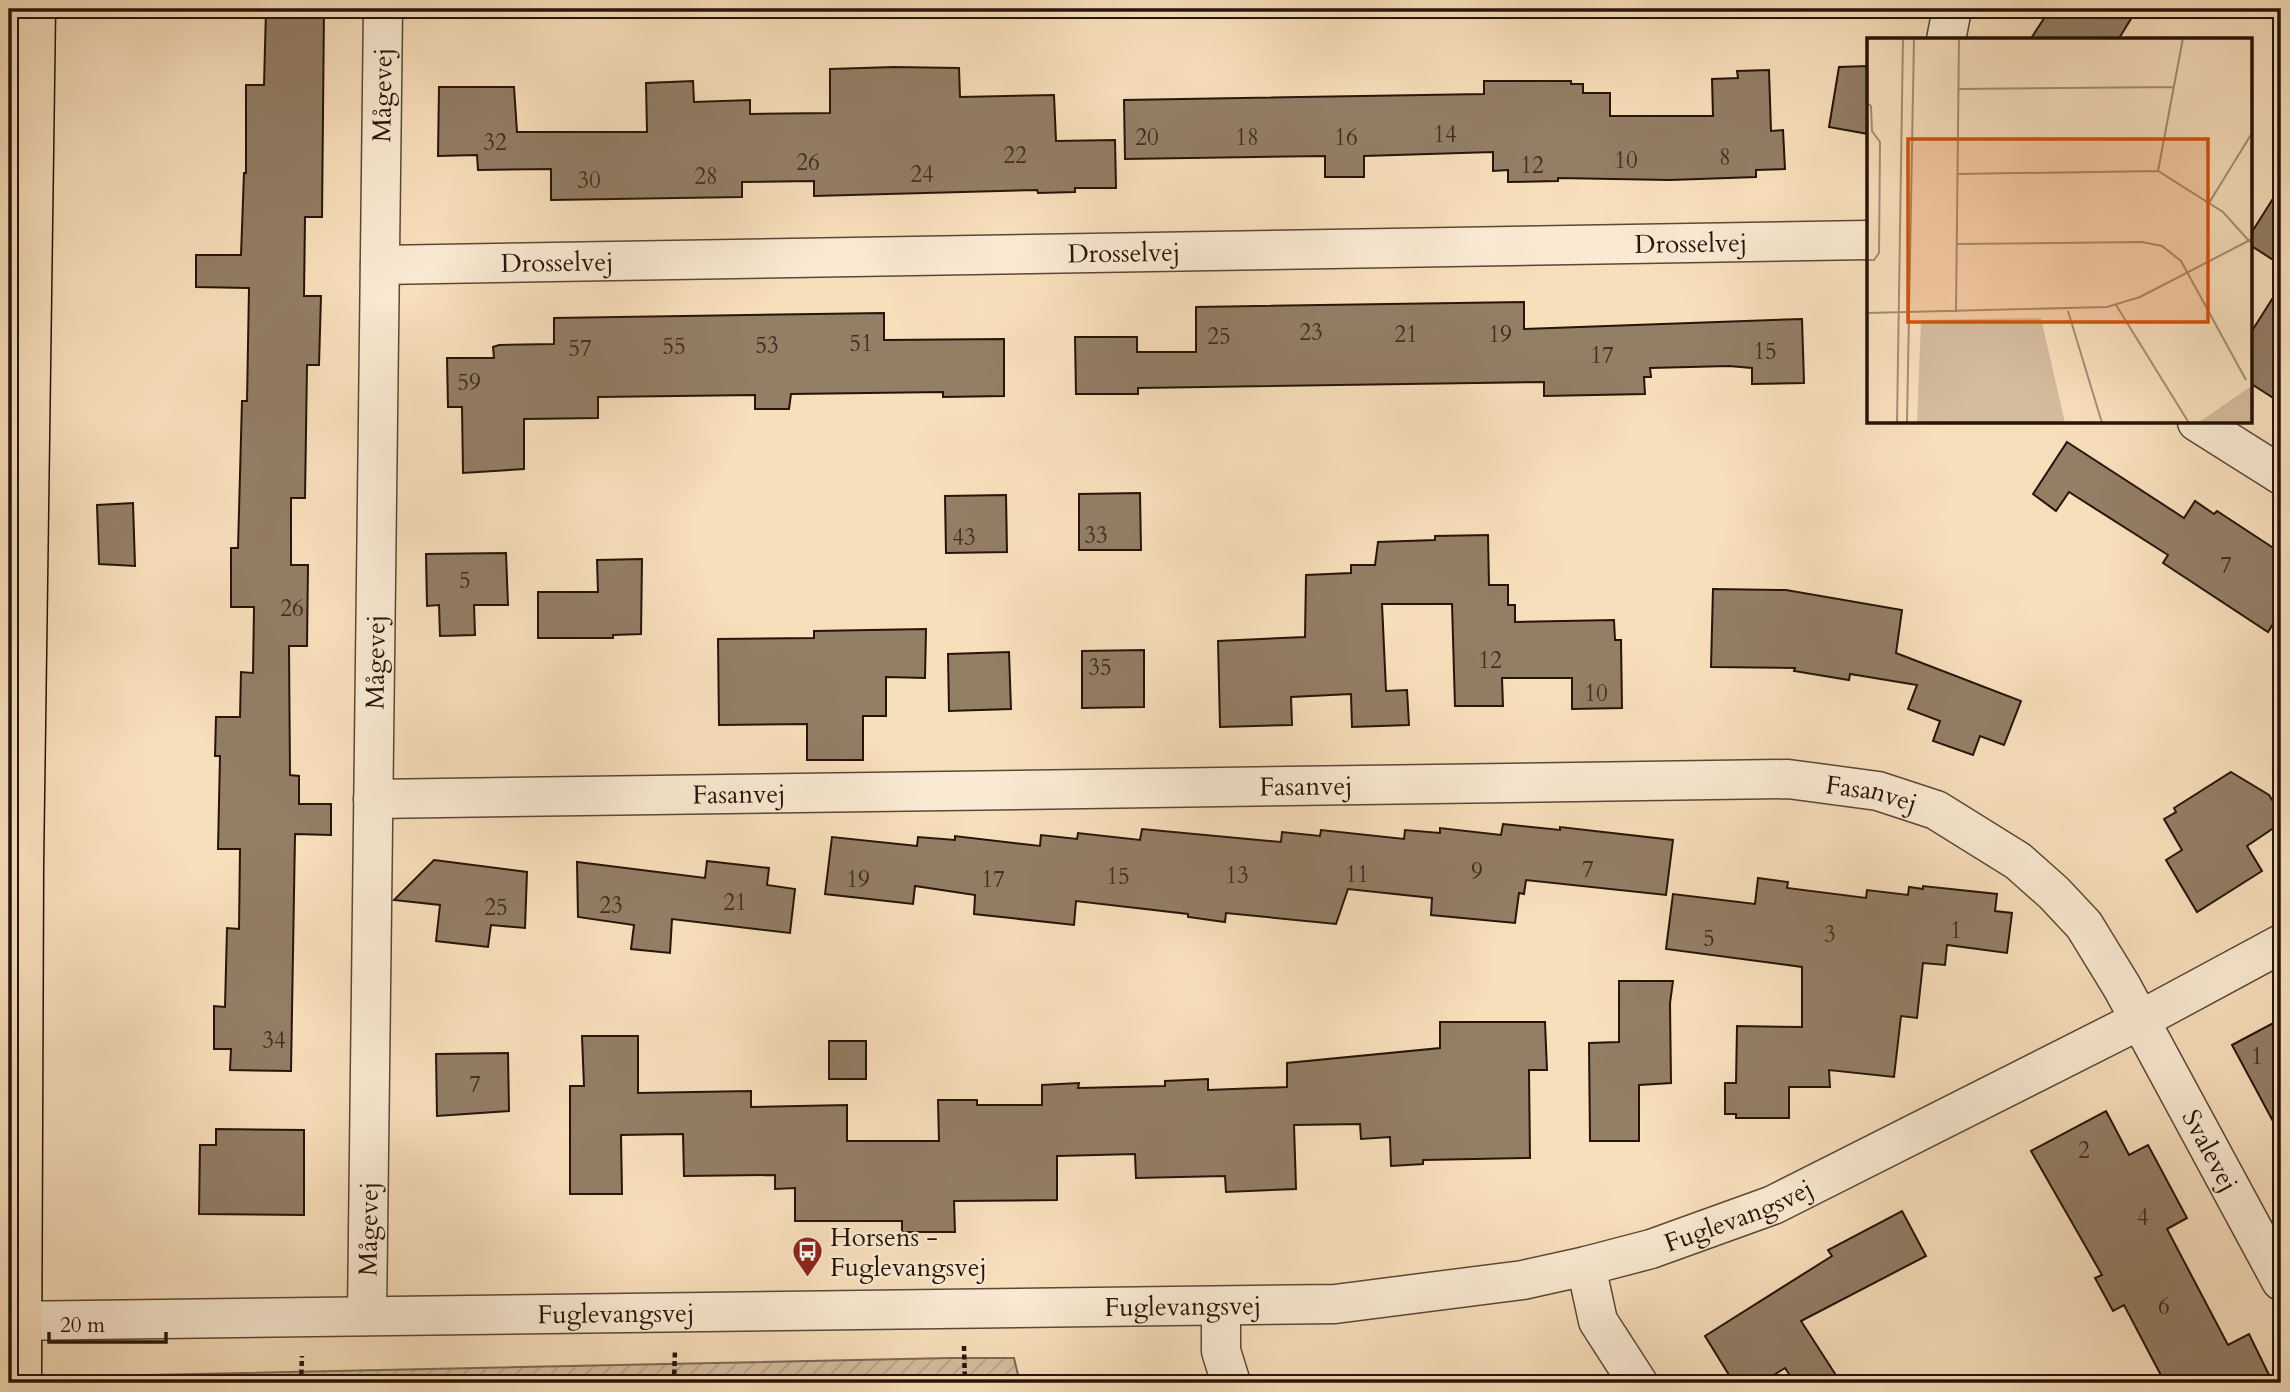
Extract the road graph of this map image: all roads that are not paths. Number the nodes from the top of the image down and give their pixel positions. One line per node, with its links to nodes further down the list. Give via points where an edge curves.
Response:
1 (36, 9): 16 (main road)
2 (383, 9): 6 (street, Mågevej)
3 (1952, 9): 4 (street)
4 (1946, 38)
5 (1867, 240): 6 (street, Drosselvej)
6 (380, 265): 9 (street, Mågevej)
7 (2200, 424): 8 (street)
8 (2281, 475)
9 (373, 799): 11 (street, Fasanvej, via 1656,780 1830,783 1878,791 1936,810 2018,860 2084,925); 15 (street, Mågevej)
10 (2281, 944): 11 (street, Fuglevangsvej)
11 (2140, 1020): 12 (street, Fuglevangsvej, via 1773,1205 1651,1249); 13 (street, Svalevej)
12 (1586, 1266): 14 (street, Fuglevangsvej, via 1523,1280 1335,1304); 19 (street, via 1598,1321)
13 (2281, 1281)
14 (1221, 1307): 15 (street, Fuglevangsvej); 18 (street, via 1221,1351)
15 (367, 1315): 16 (street, Fuglevangsvej)
16 (16, 1322): 17 (main road)
17 (22, 1383)
18 (1231, 1383)
19 (1638, 1383)

